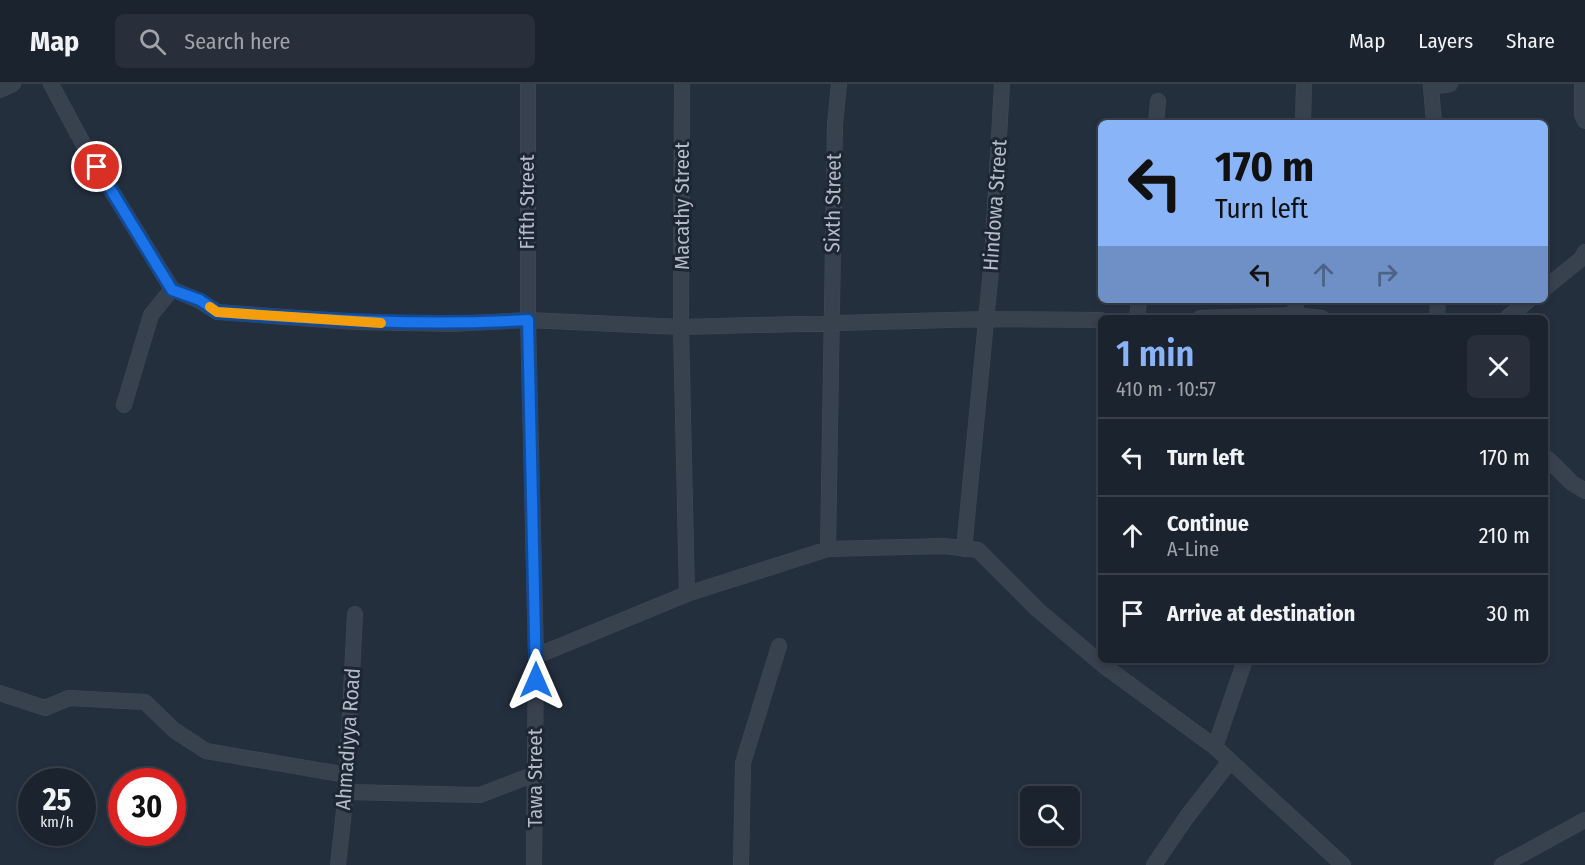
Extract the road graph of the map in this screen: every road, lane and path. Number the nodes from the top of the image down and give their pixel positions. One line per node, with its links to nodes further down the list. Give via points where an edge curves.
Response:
1 (13, 84): 10 (street)
2 (51, 84): 18 (street)
3 (528, 84): 24 (street, Fifth Street)
4 (682, 84): 28 (street, Macathy Street)
5 (839, 84): 27 (street, Sixth Street)
6 (1002, 84): 26 (street, Hindowa Street)
7 (1304, 84): 13 (street)
8 (1450, 84): 14 (street, via 1431,87)
9 (1582, 84): 15 (street)
10 (0, 90)
11 (1158, 101): 12 (street)
12 (1156, 120)
13 (1303, 120)
14 (1434, 120)
15 (1585, 122)
16 (1585, 252): 17 (street)
17 (1548, 286)
18 (172, 290): 24 (street, via 200,300 217,312 355,322 451,324); 29 (street, via 151,315)
19 (1525, 303): 23 (street)
20 (1295, 311): 21 (street); 22 (street)
21 (1241, 315)
22 (1310, 315)
23 (1511, 315)
24 (528, 320): 28 (street); 37 (street, Fifth Street)
25 (1098, 320): 26 (street)
26 (987, 322): 27 (street); 33 (street, Hindowa Street)
27 (831, 323): 28 (street); 32 (street, Sixth Street)
28 (681, 327): 34 (street, Macathy Street)
29 (124, 405)
30 (1548, 459): 31 (street)
31 (1585, 491)
32 (828, 549): 33 (street); 34 (street)
33 (964, 549): 38 (street, via 978,550 1038,610)
34 (687, 594): 37 (street)
35 (355, 614): 45 (street, Ahmadiyya Road)
36 (779, 646): 50 (street, via 743,763)
37 (536, 656): 44 (street, Tawa Street)
38 (1098, 659)
39 (1103, 663): 42 (street)
40 (1244, 663): 42 (street)
41 (0, 693): 45 (street, via 45,708 69,698 145,702 174,730 206,751)
42 (1215, 747): 43 (street)
43 (1230, 761): 51 (street); 52 (street)
44 (535, 774): 46 (street, via 480,795); 49 (street, Tawa Street)
45 (347, 775): 46 (street, Ahmadiyya Road)
46 (346, 792): 48 (street, Ahmadiyya Road)
47 (1585, 820): 53 (street)
48 (338, 865)
49 (534, 865)
50 (741, 865)
51 (1154, 865)
52 (1343, 865)
53 (1502, 865)

